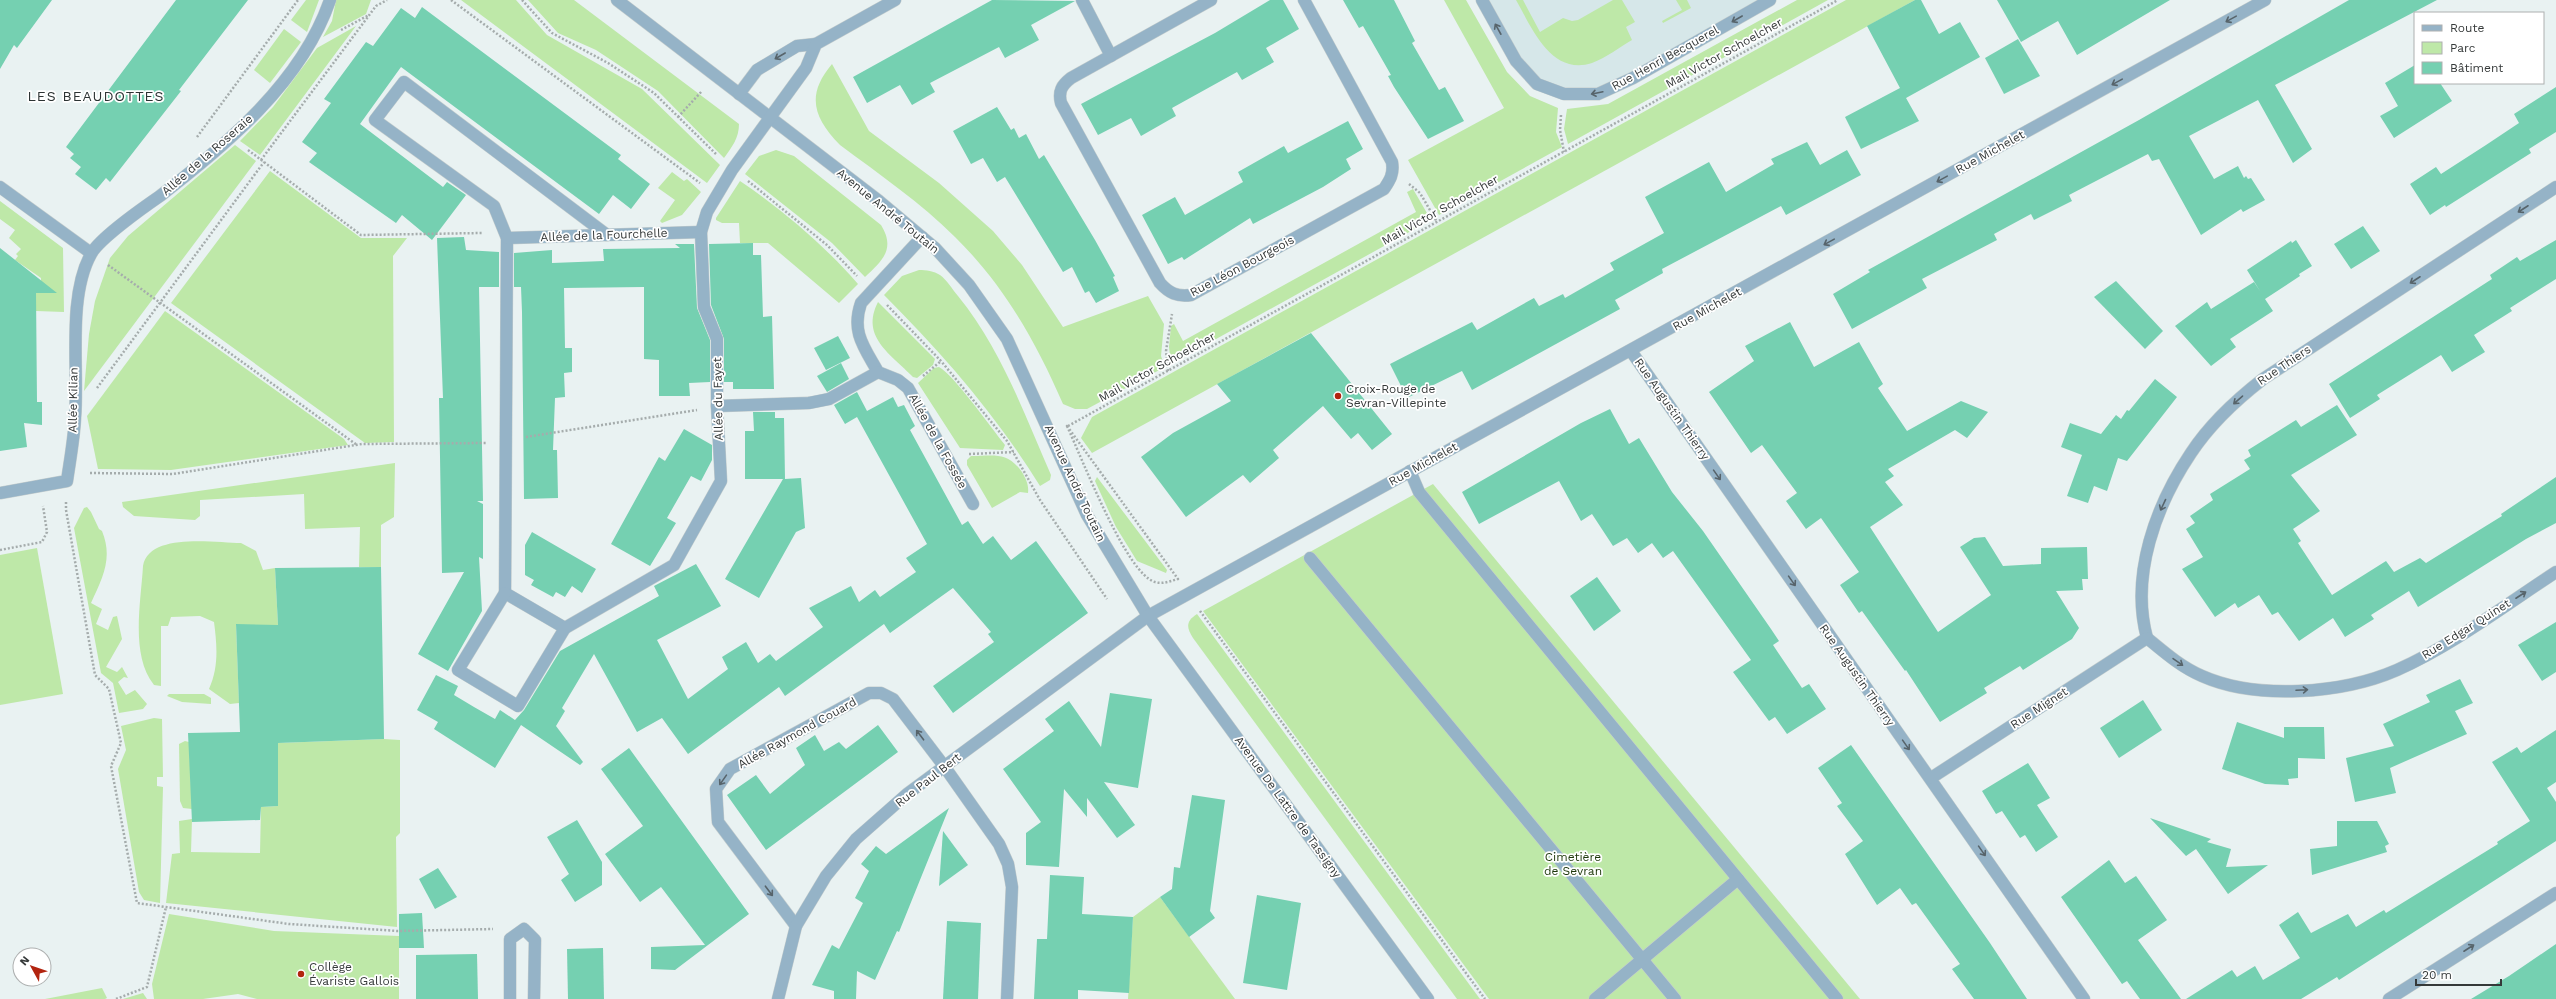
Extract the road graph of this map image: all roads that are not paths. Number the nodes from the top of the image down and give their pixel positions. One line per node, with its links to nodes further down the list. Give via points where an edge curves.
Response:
1 (330, 0): 20 (street, Allée de la Roseraie, via 310,44 259,110 232,137 123,224)
2 (617, 0): 12 (street, Avenue André Toutain)
3 (895, 0): 10 (street)
4 (1082, 0): 11 (street)
5 (1211, 0): 11 (street, Rue Léon Bourgeois)
6 (1304, 0): 11 (street, Rue Léon Bourgeois, via 1392,162 1391,179 1384,189 1191,295 1175,295 1160,283 1060,99 1061,88 1066,82)
7 (1482, 0): 8 (street, Rue Henri Becquerel, one-way to 7, via 1626,81 1598,94 1564,94 1537,84 1516,61)
8 (1770, 0)
9 (2265, 0): 21 (street, Rue Michelet, one-way to 21)
10 (816, 44): 12 (street, one-way to 12, via 797,46 757,70); 13 (street, Allée du Fayet, via 806,68)
11 (1111, 56)
12 (739, 94): 13 (street, Avenue André Toutain)
13 (769, 118): 16 (street, Allée du Fayet, via 716,195); 18 (street, Avenue André Toutain)
14 (0, 187): 20 (street)
15 (2556, 187): 32 (street, Rue Thiers, one-way to 32, via 2263,379 2235,402 2210,428 2191,452 2175,481 2150,542 2143,569 2141,616)
16 (701, 232): 17 (street, Allée de la Fourchelle); 23 (street, Allée du Fayet, via 704,307 717,339)
17 (607, 235): 19 (street, Allée de la Fourchelle); 19 (street, via 404,82 375,120 494,206)
18 (922, 237): 22 (street, via 861,303 856,329); 30 (street, Avenue André Toutain, via 969,285 1000,327 1087,514)
19 (507, 238): 29 (street)
20 (91, 253): 25 (street, Allée Kilian, via 82,277 77,318 74,354 75,417 67,481)
21 (1631, 351): 24 (street, Rue Michelet); 34 (street, Rue Augustin Thierry, one-way to 34)
22 (878, 372): 23 (street, via 829,399 809,403); 26 (street, Allée de la Fossée, via 898,380 908,388)
23 (717, 406): 31 (street, Allée du Fayet, via 721,481 674,565)
24 (1410, 471): 30 (street, Rue Michelet); 35 (street, via 1419,492)
25 (0, 493)
26 (973, 504)
27 (1310, 558): 38 (street)
28 (2556, 572): 32 (street, Rue Edgar Quinet, one-way to 28, via 2184,667 2221,682 2282,691 2352,684 2396,670 2444,646)
29 (505, 593): 31 (street); 31 (street, Allée du Fayet, via 458,670 518,706)
30 (1148, 616): 33 (street, Rue Paul Bert); 43 (street, Avenue De Lattre de Tassigny)
31 (565, 628)
32 (2147, 638): 34 (street, Rue Mignet)
33 (944, 766): 37 (street, Rue Paul Bert, via 907,794 856,839 826,876); 37 (street, Allée Raymond Couard, one-way to 37, via 893,699 881,693 869,693 730,769 716,789 718,822); 42 (street, Allée Raymond Couard, via 999,844 1008,864 1012,895)
34 (1931, 778): 47 (street, Rue Augustin Thierry, one-way to 47)
35 (1738, 879): 38 (street); 46 (street)
36 (2556, 893): 48 (street, one-way to 36)
37 (796, 926): 41 (street, Rue Paul Bert)
38 (1642, 959): 44 (street); 45 (street)
39 (510, 999): 40 (street, via 510,939 524,929 535,940)
40 (534, 999)
41 (778, 999)
42 (1007, 999)
43 (1428, 999)
44 (1595, 999)
45 (1675, 999)
46 (1837, 999)
47 (2084, 999)
48 (2389, 999)

